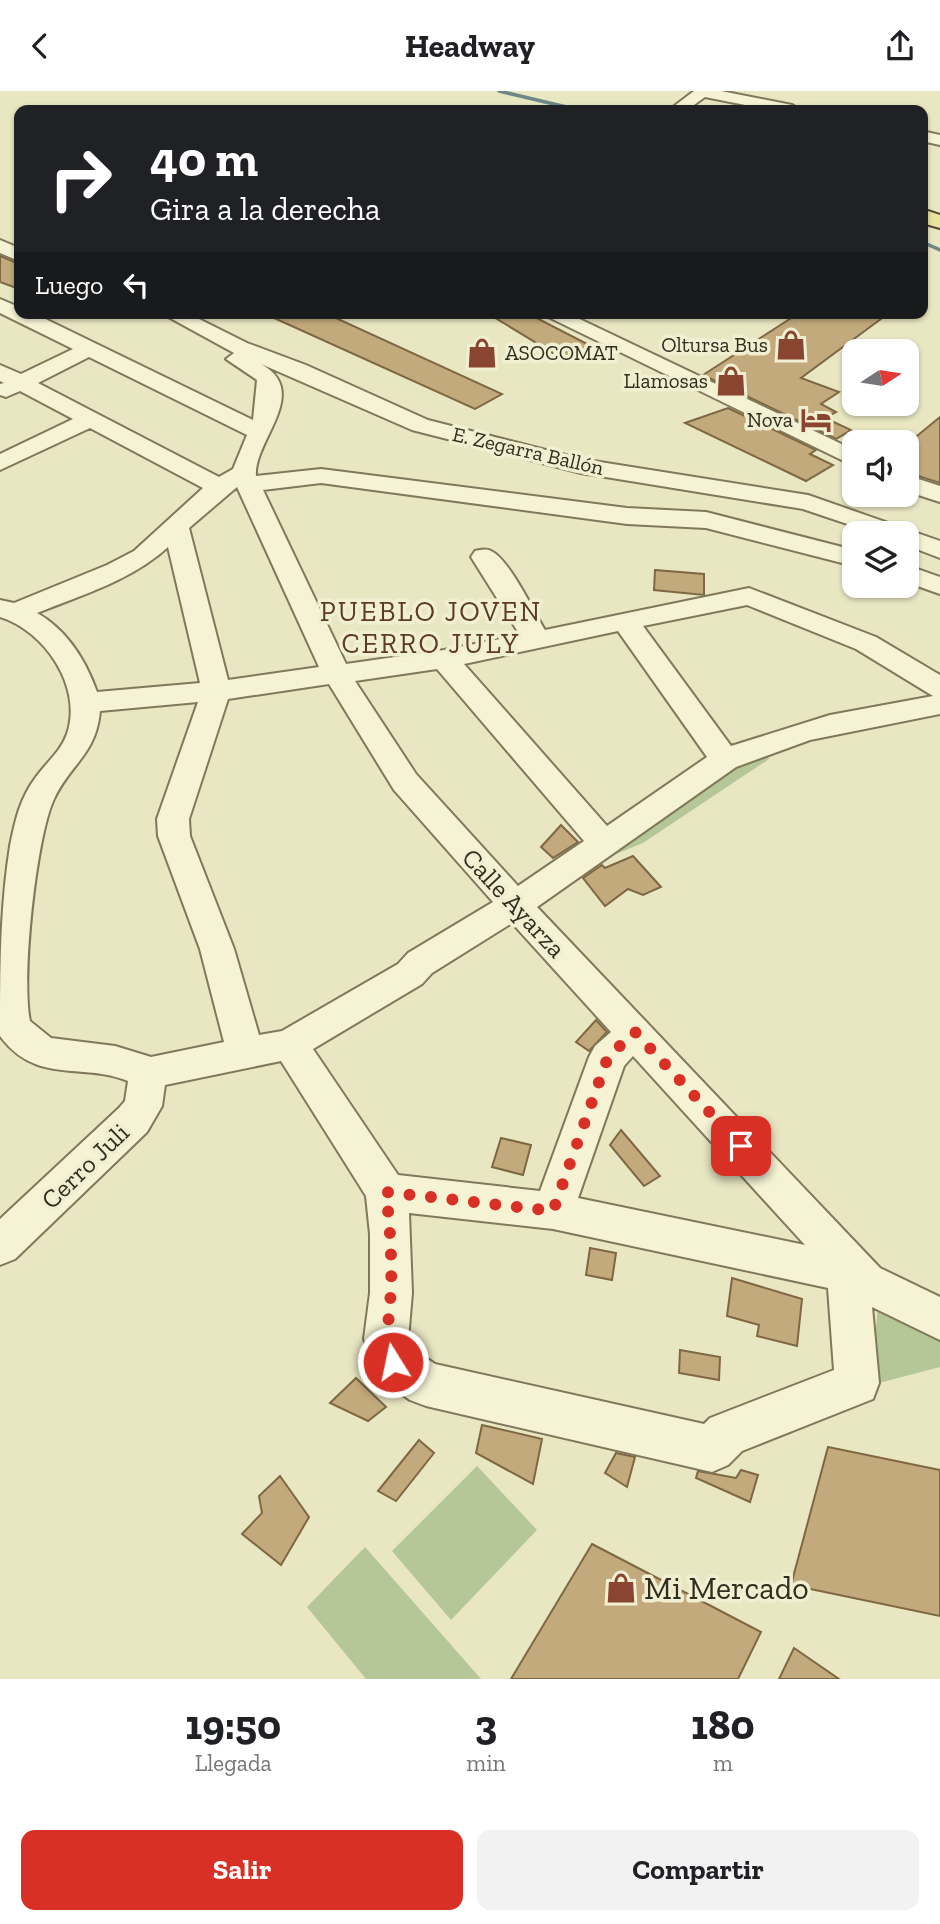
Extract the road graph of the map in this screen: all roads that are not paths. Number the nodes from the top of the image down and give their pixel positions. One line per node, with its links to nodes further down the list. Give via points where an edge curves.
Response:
1 (704, 92): 2 (street); 3 (street)
2 (684, 105)
3 (768, 105)
4 (25, 319): 8 (street)
5 (29, 319): 10 (street)
6 (183, 319): 9 (street, E. Zegarra Ballón)
7 (562, 319): 15 (street)
8 (0, 329)
9 (236, 346): 14 (street, via 228,354 269,381); 21 (street, E. Zegarra Ballón, via 306,373 394,416 444,432 582,466 808,502)
10 (91, 348): 12 (street); 14 (street)
11 (0, 372): 12 (street)
12 (11, 388): 13 (street)
13 (89, 420): 16 (street); 18 (street)
14 (261, 433): 17 (street)
15 (842, 453)
16 (0, 463)
17 (246, 478): 18 (street); 25 (street, via 321,477 614,515 706,520); 33 (street, Calle Ayarza)
18 (219, 487): 22 (street)
19 (919, 487): 20 (street)
20 (940, 495)
21 (863, 521)
22 (176, 526): 29 (street, via 143,556 116,571); 35 (street)
23 (919, 541): 24 (street, E. Zegarra Ballón)
24 (940, 550)
25 (842, 555)
26 (484, 557): 31 (street)
27 (919, 578): 28 (street)
28 (940, 586)
29 (9, 609): 36 (street, via 70,657)
30 (626, 623): 31 (street); 34 (street, via 749,596 866,643); 38 (street)
31 (537, 640): 32 (street)
32 (444, 659): 33 (street); 39 (street)
33 (338, 675): 35 (street); 40 (street, Calle Ayarza, via 405,782)
34 (940, 688)
35 (216, 691): 36 (street); 43 (street, via 173,819 174,836 217,949)
36 (86, 703): 44 (street, via 78,743 37,800 27,834 8,1009 13,1027 37,1048 64,1057 138,1065)
37 (940, 704): 38 (street, via 807,730 758,744)
38 (725, 760): 39 (street)
39 (605, 845): 40 (street)
40 (514, 905): 41 (street, Calle Ayarza); 42 (street, via 420,963 410,974)
41 (635, 1032): 46 (street, via 608,1057); 48 (street, Calle Ayarza)
42 (290, 1044): 43 (street); 45 (street)
43 (246, 1055): 44 (street)
44 (148, 1073): 47 (street, Cerro Juli, via 143,1106 133,1120)
45 (386, 1192): 46 (street); 48 (street, via 391,1234 386,1339 393,1362 426,1384 712,1449 726,1434 857,1383)
46 (553, 1211): 48 (street)
47 (0, 1246)
48 (856, 1276): 49 (street)
49 (940, 1319)

